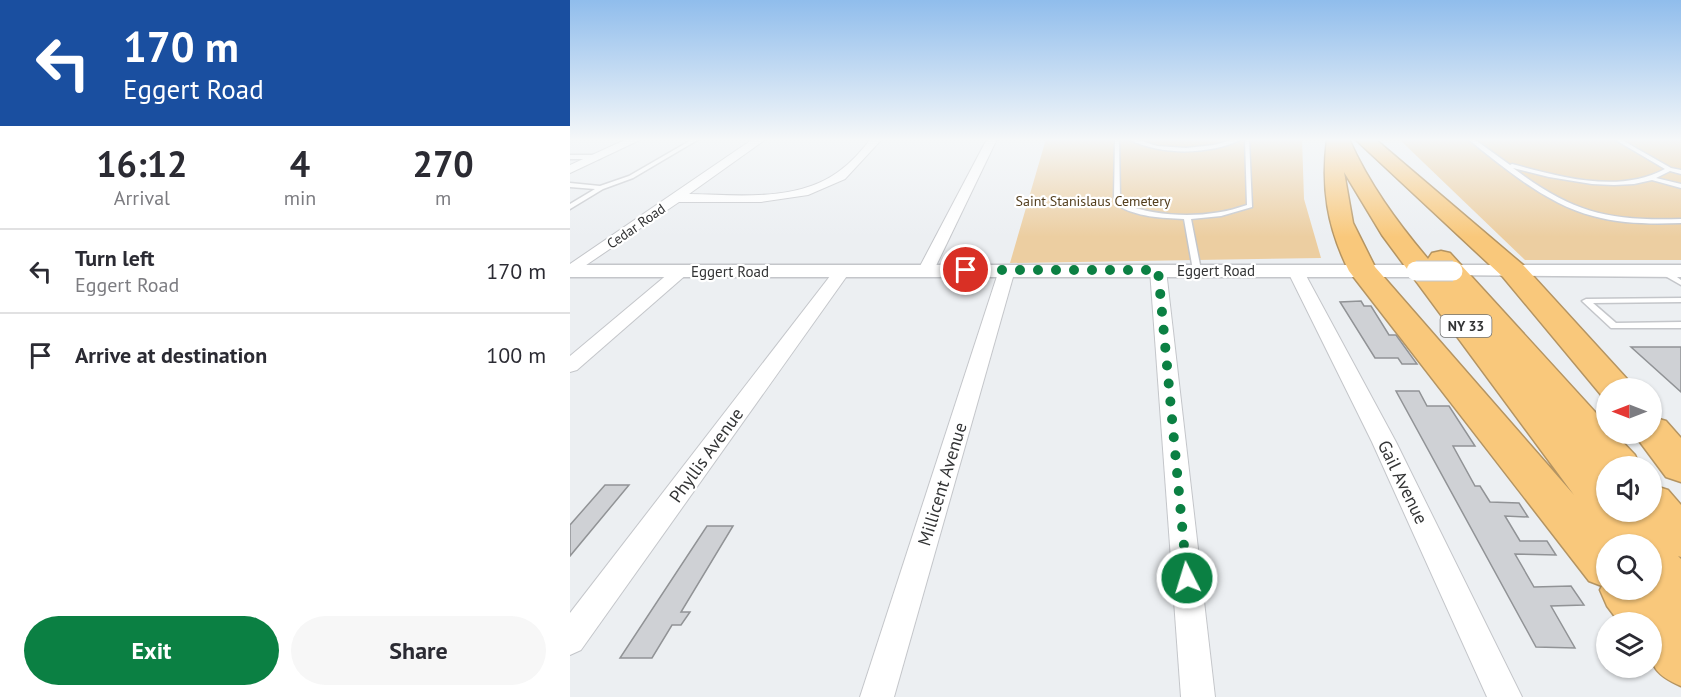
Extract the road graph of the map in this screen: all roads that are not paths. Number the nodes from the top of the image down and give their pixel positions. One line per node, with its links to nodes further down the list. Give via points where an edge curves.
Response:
1 (641, 172): 17 (lane)
2 (714, 172): 18 (street, Cedar Road)
3 (844, 172): 18 (street, via 811,189 764,197)
4 (976, 172): 23 (street)
5 (1117, 172): 20 (lane, via 1120,205 1147,214)
6 (1248, 172): 20 (lane, via 1250,206 1238,212)
7 (1333, 172): 30 (highway, via 1336,212 1345,237)
8 (1354, 172): 41 (highway, NY 33, via 1391,230)
9 (1376, 172): 39 (highway, NY 33, via 1407,219)
10 (1399, 172): 31 (highway)
11 (1517, 172): 21 (lane, via 1580,210 1621,220)
12 (1536, 172): 14 (lane, via 1599,182)
13 (1666, 172): 14 (lane)
14 (1654, 179): 16 (lane)
15 (570, 185): 17 (lane)
16 (1681, 186)
17 (601, 188): 19 (lane)
18 (676, 198): 28 (street, Cedar Road)
19 (570, 207)
20 (1187, 216): 26 (lane)
21 (1681, 221)
22 (843, 270): 23 (street, Eggert Road); 29 (street, Eggert Road); 50 (street, Phyllis Avenue)
23 (926, 270): 24 (street, Eggert Road)
24 (1007, 270): 25 (street, Eggert Road); 52 (street, Millicent Avenue)
25 (1158, 270): 26 (street, Eggert Road); 53 (street)
26 (1197, 270): 27 (street, Eggert Road)
27 (1295, 270): 30 (street, Eggert Road); 54 (street, Gail Avenue, via 1384,442)
28 (570, 271): 29 (street, Eggert Road)
29 (681, 271): 36 (street)
30 (1367, 271): 31 (street, Eggert Road, bridge); 46 (highway)
31 (1506, 271): 32 (street, Eggert Road); 37 (highway)
32 (1672, 271): 33 (lane)
33 (1681, 283)
34 (1681, 300): 35 (lane, via 1586,301 1614,326)
35 (1681, 325)
36 (570, 366)
37 (1606, 378)
38 (1662, 443): 40 (highway)
39 (1611, 456)
40 (1681, 466)
41 (1596, 491)
42 (1662, 515): 45 (highway)
43 (1621, 522): 44 (highway)
44 (1631, 534)
45 (1681, 537)
46 (1596, 554)
47 (1662, 574): 48 (highway)
48 (1681, 598)
49 (1633, 600): 51 (highway)
50 (570, 639)
51 (1681, 658)
52 (877, 697)
53 (1198, 697)
54 (1505, 697)

